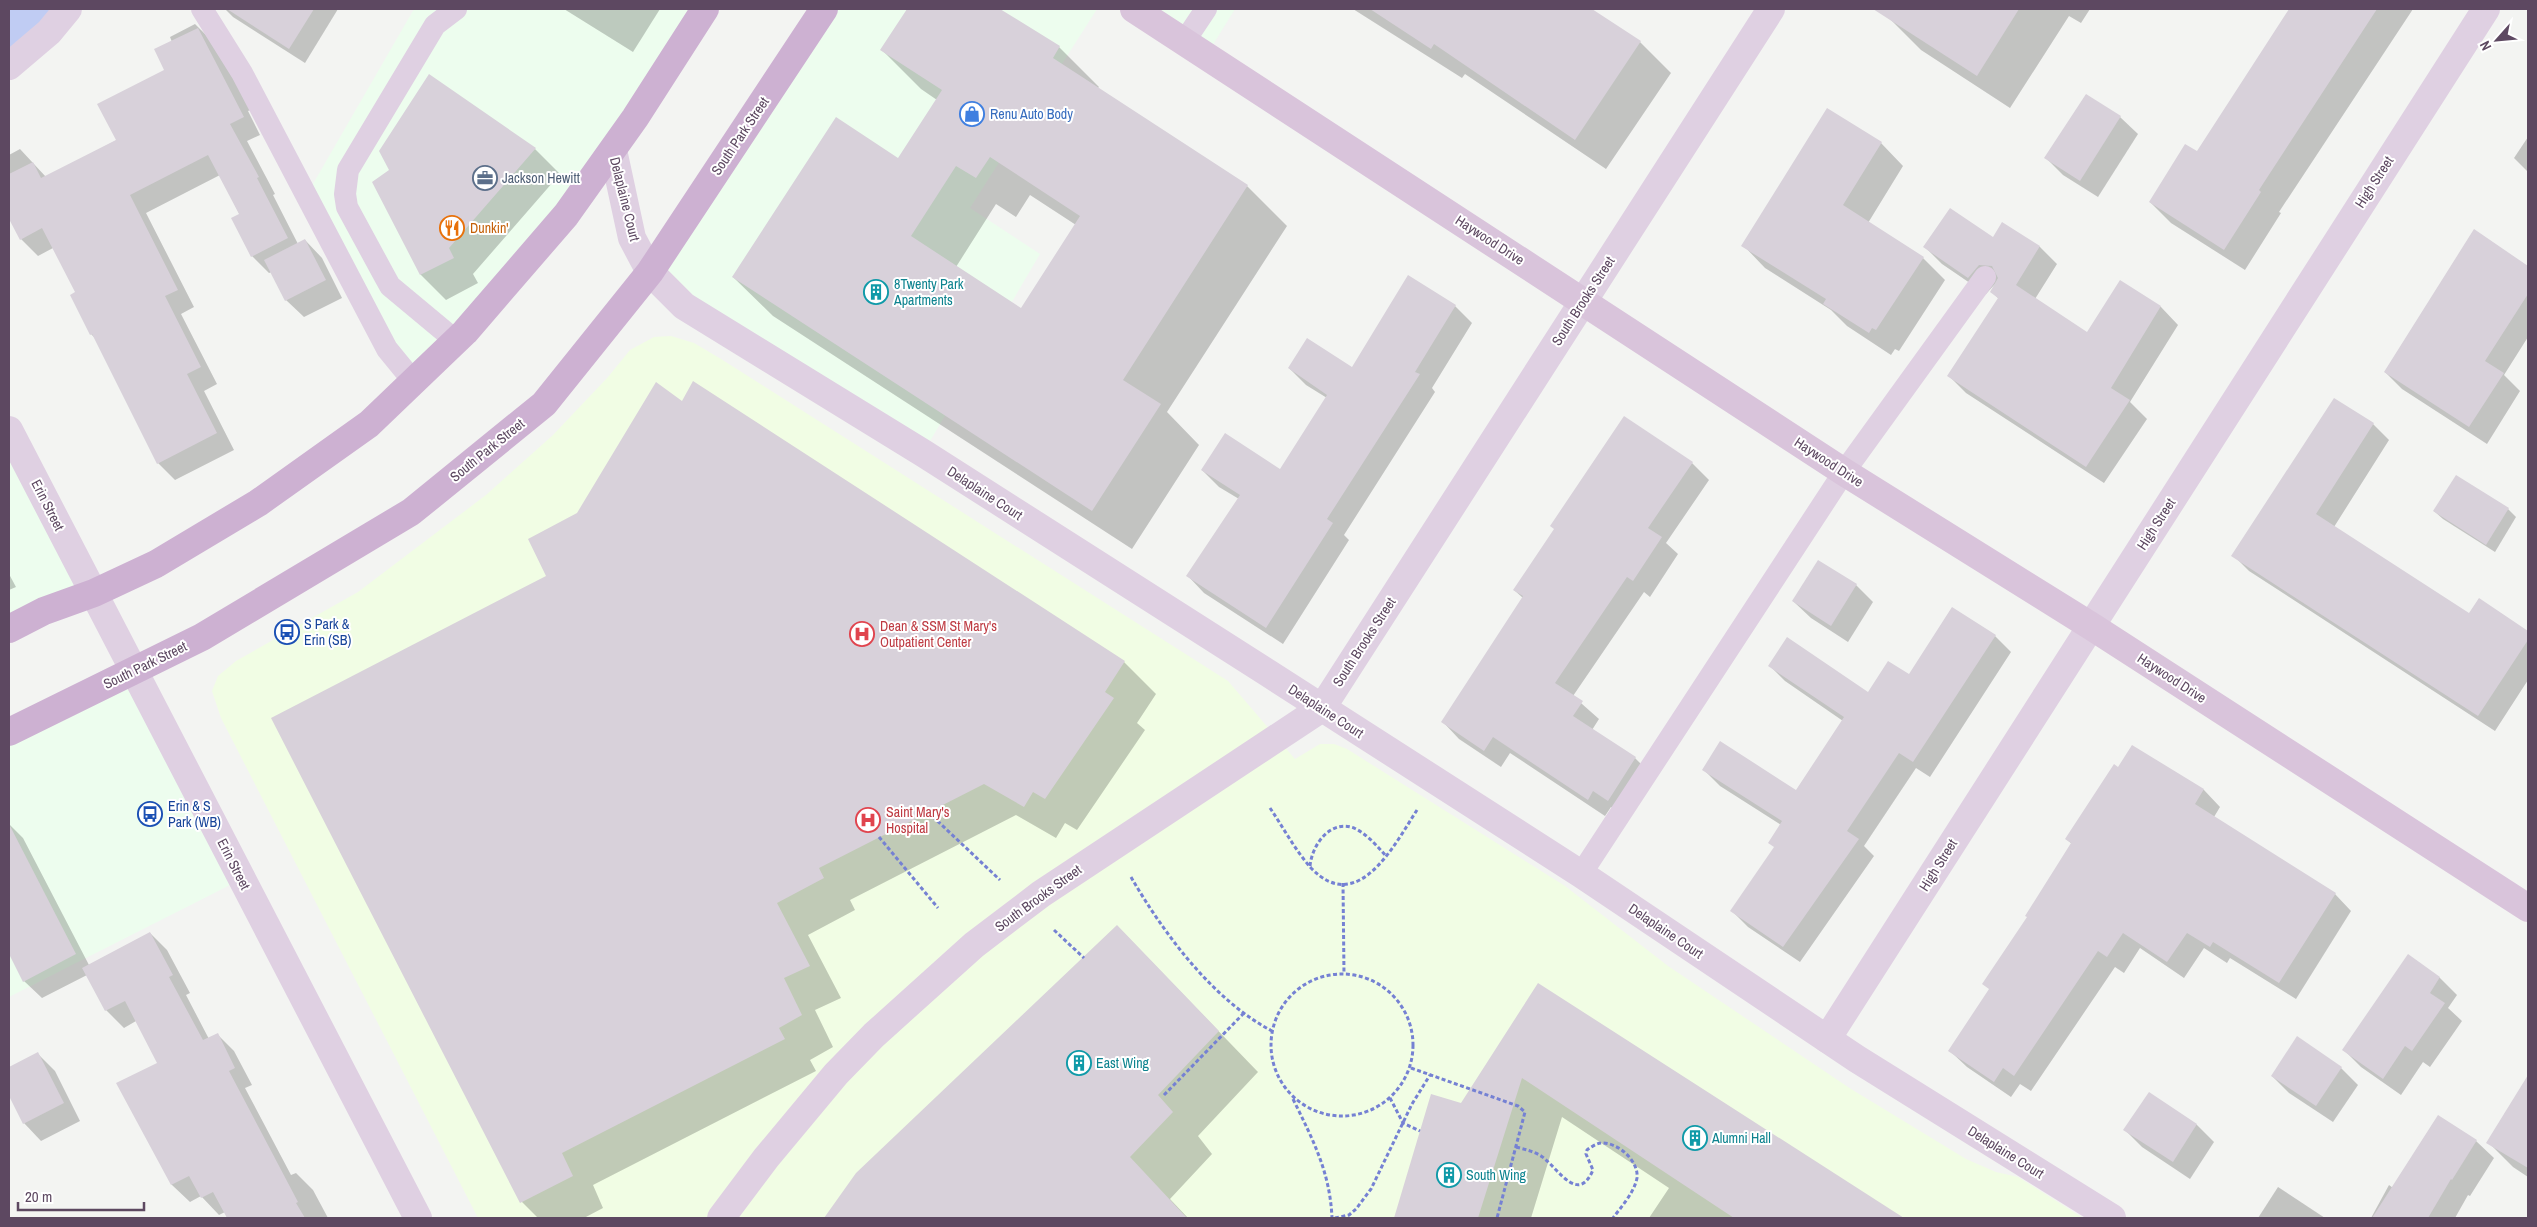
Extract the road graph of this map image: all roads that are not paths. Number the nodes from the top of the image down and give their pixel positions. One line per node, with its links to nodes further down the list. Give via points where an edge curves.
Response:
1 (68, 9): 11 (street, via 49,32)
2 (202, 9): 17 (lane, via 242,72 387,349)
3 (456, 9): 16 (lane, via 435,25 348,170 345,194 354,222 390,286)
4 (705, 9): 12 (main road)
5 (824, 9): 13 (main road, South Park Street)
6 (1134, 9): 10 (street, Haywood Drive)
7 (1206, 9): 10 (lane)
8 (1771, 9): 15 (street, South Brooks Street)
9 (2486, 9): 21 (street, High Street)
10 (1184, 42): 15 (street, Haywood Drive)
11 (9, 66)
12 (613, 150): 13 (street, Delaplaine Court, via 632,238); 16 (main road, via 566,215)
13 (650, 272): 23 (main road, South Park Street, via 544,404 411,512 202,637); 24 (street, Delaplaine Court, via 684,306 923,453)
14 (1985, 277): 19 (lane)
15 (1583, 301): 19 (street, Haywood Drive); 24 (street, South Brooks Street)
16 (456, 341): 17 (main road)
17 (414, 382): 20 (main road, via 370,424 258,503 156,564)
18 (9, 430): 20 (street, Erin Street)
19 (1844, 472): 21 (street, Haywood Drive); 26 (lane)
20 (94, 593): 22 (main road, via 44,611); 23 (street, Erin Street)
21 (2091, 626): 27 (street, Haywood Drive); 28 (street, High Street)
22 (9, 629)
23 (134, 671): 25 (main road, South Park Street); 29 (street, Erin Street)
24 (1322, 708): 26 (street, Delaplaine Court); 30 (street, South Brooks Street, via 1042,894 974,945 874,1035 836,1074)
25 (9, 732)
26 (1581, 874): 28 (street, Delaplaine Court)
27 (2528, 908)
28 (1827, 1039): 31 (street, Delaplaine Court)
29 (418, 1218)
30 (721, 1218)
31 (2112, 1218)

